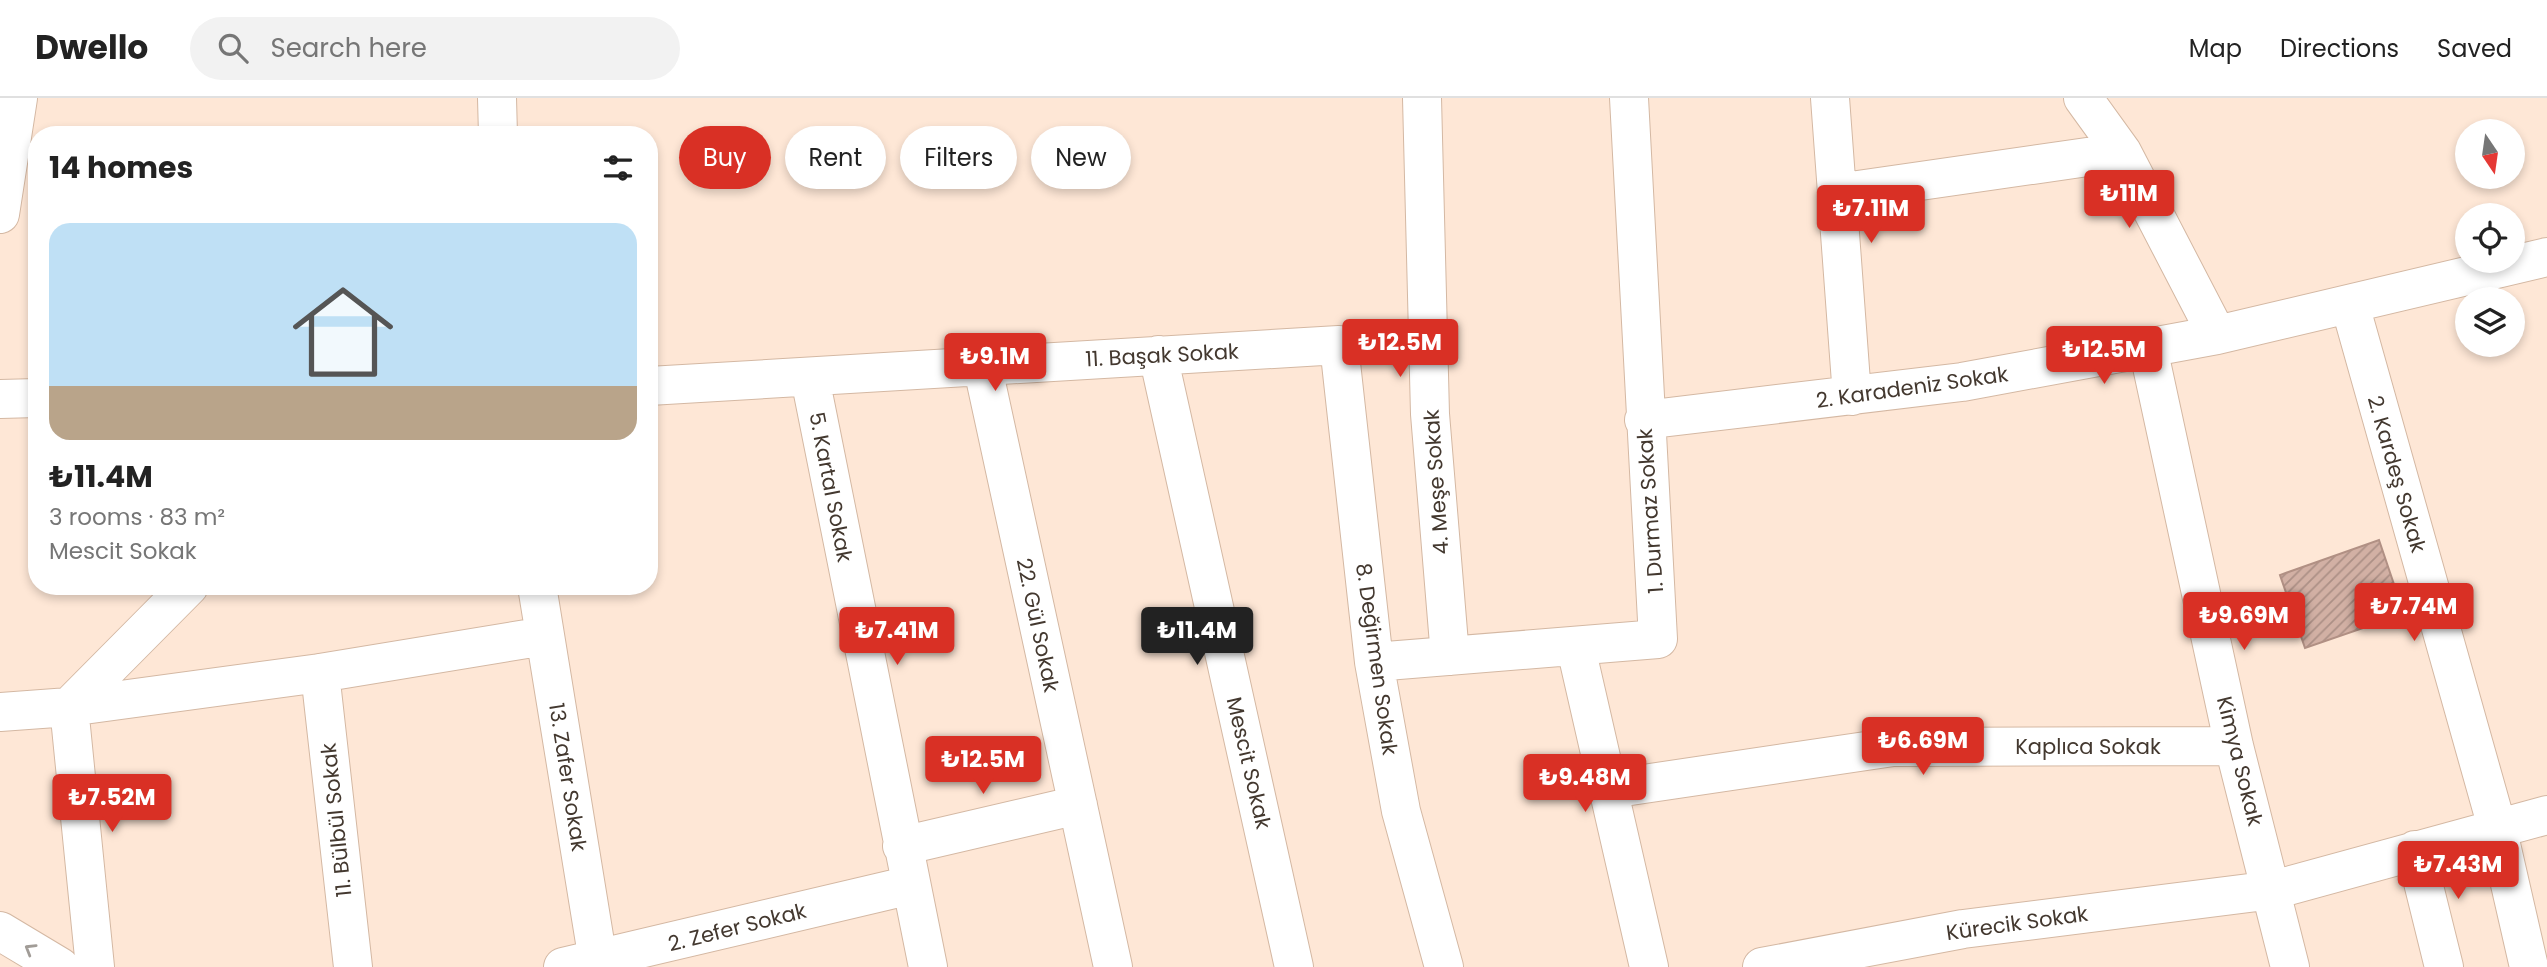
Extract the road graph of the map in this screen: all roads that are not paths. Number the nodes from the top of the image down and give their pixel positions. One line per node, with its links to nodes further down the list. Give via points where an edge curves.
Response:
1 (18, 98): 10 (street)
2 (497, 98): 7 (street)
3 (1422, 98): 28 (street, 4. Meşe Sokak, via 1430,414)
4 (1629, 98): 23 (street, 1. Durmaz Sokak)
5 (1830, 98): 9 (street)
6 (2083, 98): 8 (street)
7 (498, 126)
8 (2122, 152): 9 (street); 13 (street)
9 (1837, 193): 20 (street)
10 (0, 214)
11 (2547, 257): 12 (street, 2. Karadeniz Sokak)
12 (2350, 305): 13 (street, 2. Karadeniz Sokak); 37 (street, 2. Kardeş Sokak)
13 (2217, 335): 15 (street, 2. Karadeniz Sokak)
14 (1339, 345): 16 (street, 11. Başak Sokak); 29 (street, 8. Değirmen Sokak)
15 (2148, 348): 20 (street, 2. Karadeniz Sokak, via 1962,382); 33 (street, Kimya Sokak)
16 (1158, 355): 17 (street, 11. Başak Sokak); 49 (street, Mescit Sokak)
17 (982, 364): 18 (street, 11. Başak Sokak); 35 (street, 22. Gül Sokak)
18 (810, 378): 19 (street, 11. Başak Sokak); 38 (street, 5. Kartal Sokak)
19 (658, 386)
20 (1852, 396): 23 (street, 2. Karadeniz Sokak)
21 (28, 398): 22 (street)
22 (0, 399)
23 (1644, 420): 27 (street, 1. Durmaz Sokak, via 1658,639)
24 (181, 595): 31 (street)
25 (538, 595): 26 (street, 13. Zafer Sokak)
26 (545, 636): 30 (street); 43 (street, 13. Zafer Sokak)
27 (1576, 648): 28 (street, 1. Durmaz Sokak); 34 (street)
28 (1450, 656): 29 (street, 1. Durmaz Sokak)
29 (1374, 662): 50 (street, 8. Değirmen Sokak, via 1401,811)
30 (320, 673): 31 (street); 46 (street, 11. Bülbül Sokak)
31 (69, 707): 32 (street); 45 (street)
32 (0, 712)
33 (2234, 746): 34 (street, Kaplıca Sokak, via 1893,747); 41 (street, Kimya Sokak)
34 (1610, 789): 51 (street)
35 (1078, 805): 38 (street); 48 (street, 22. Gül Sokak)
36 (2547, 815): 37 (street, Kürecik Sokak)
37 (2497, 827): 39 (street, Kürecik Sokak); 55 (street, 2. Kardeş Sokak)
38 (902, 846): 40 (street, 5. Kartal Sokak)
39 (2415, 850): 41 (street, Kürecik Sokak); 54 (street)
40 (911, 885): 43 (street, 2. Zefer Sokak); 47 (street, 5. Kartal Sokak)
41 (2273, 890): 52 (street, Kürecik Sokak, via 1963,929); 53 (street, Kimya Sokak)
42 (0, 931): 44 (street, one-way to 42)
43 (587, 965)
44 (60, 967)
45 (95, 967)
46 (353, 967)
47 (928, 967)
48 (1113, 967)
49 (1294, 967)
50 (1444, 967)
51 (1649, 967)
52 (1762, 967)
53 (2290, 967)
54 (2444, 967)
55 (2529, 967)

